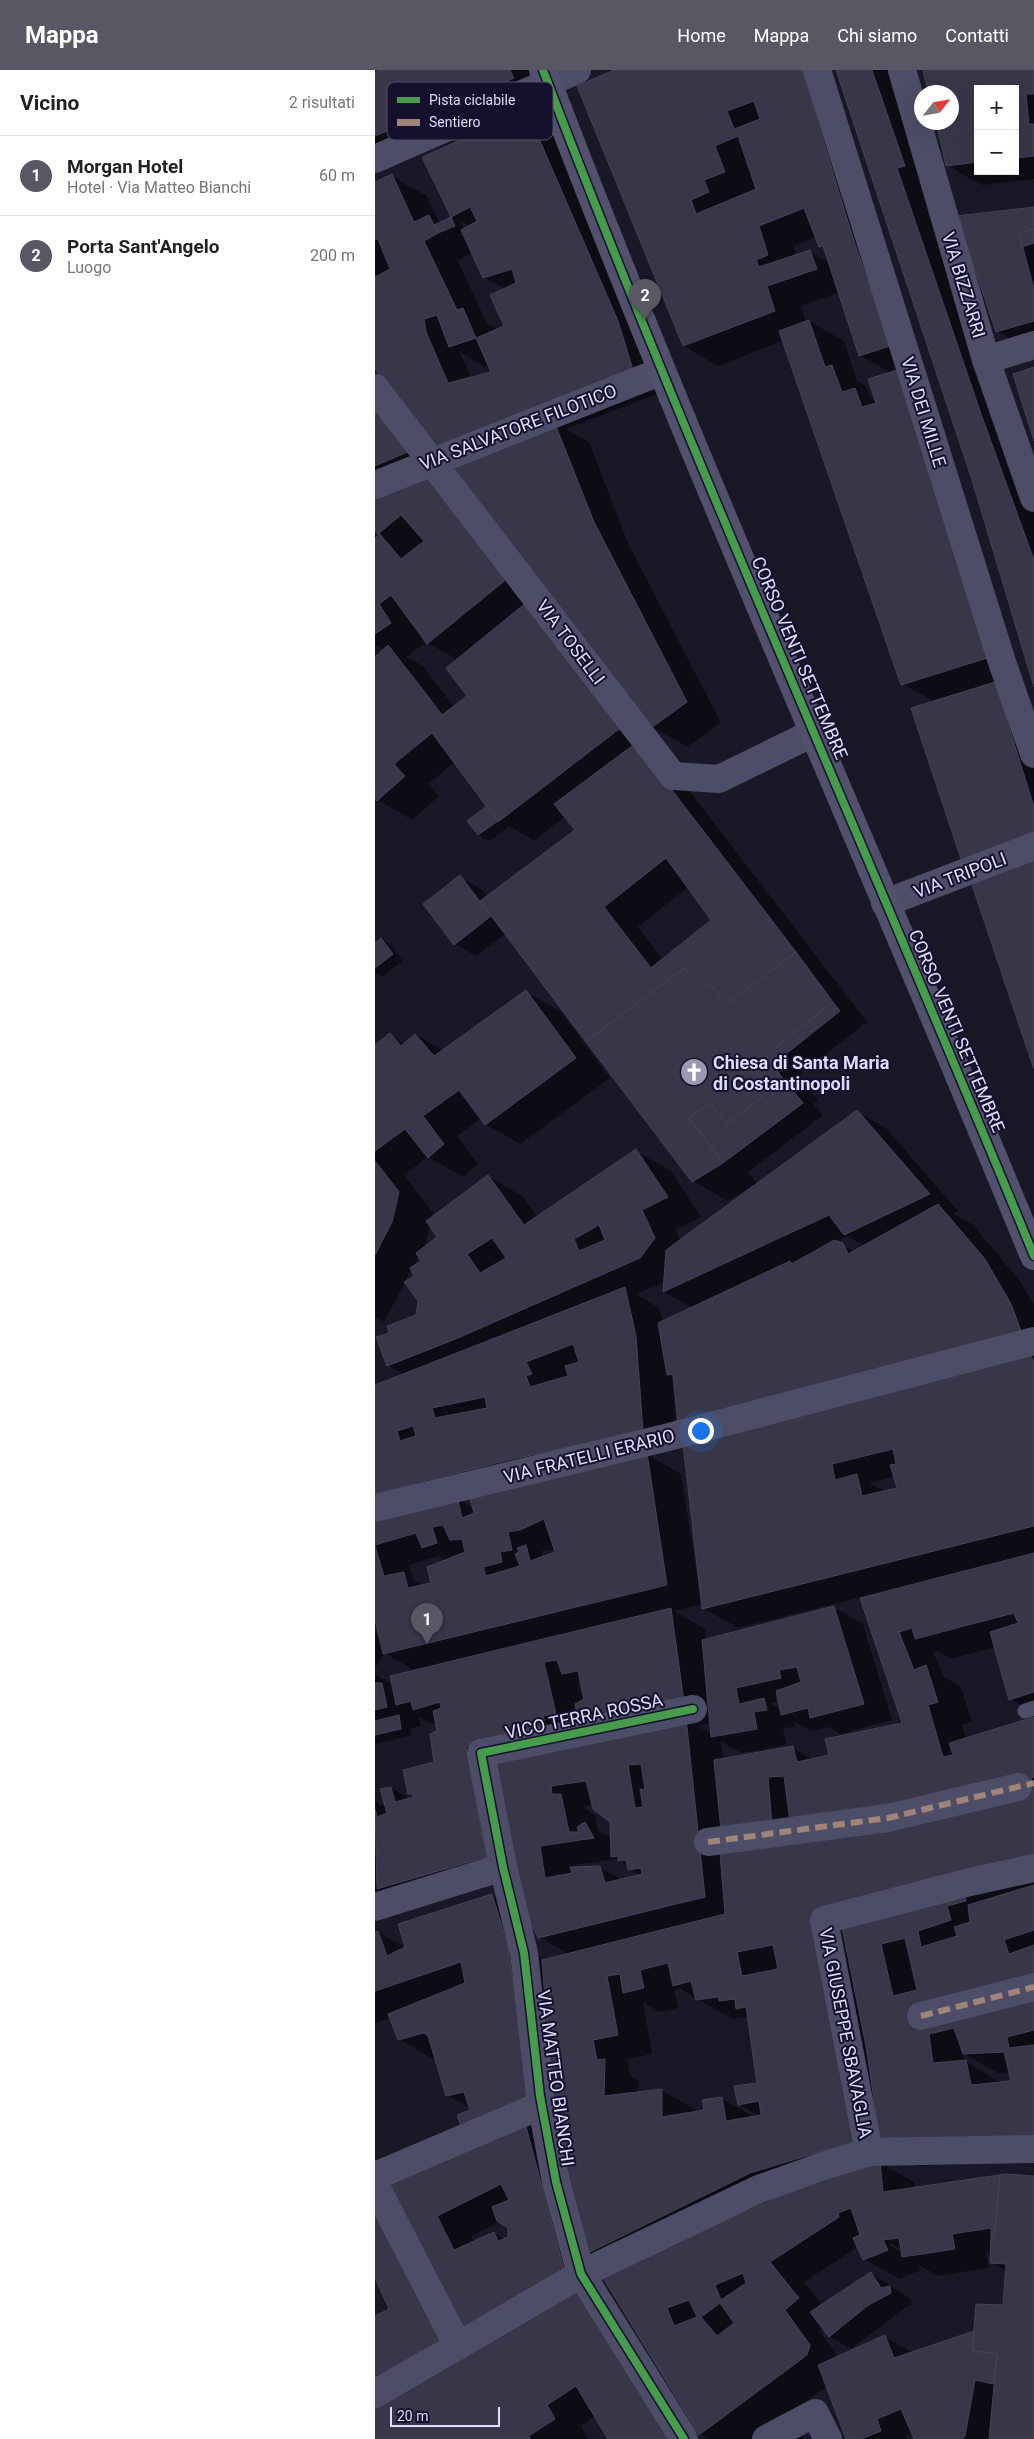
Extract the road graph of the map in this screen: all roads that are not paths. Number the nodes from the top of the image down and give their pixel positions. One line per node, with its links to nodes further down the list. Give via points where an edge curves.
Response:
1 (577, 70): 4 (street)
2 (817, 70): 17 (street, VIA DEI MILLE, via 999,653)
3 (902, 70): 10 (street, VIA BIZZARRI)
4 (545, 76): 5 (street)
5 (533, 82)
6 (553, 96): 11 (street, CORSO VENTI SETTEMBRE)
7 (414, 140): 8 (street)
8 (375, 159)
9 (1034, 345): 10 (street)
10 (986, 360): 15 (street, VIA BIZZARRI)
11 (662, 371): 13 (street, VIA SALVATORE FILOTICO); 16 (street, CORSO VENTI SETTEMBRE)
12 (375, 388): 13 (street, VIA TOSELLI)
13 (431, 461): 14 (street, VIA SALVATORE FILOTICO); 16 (street, VIA TOSELLI, via 673,776 719,779)
14 (375, 484)
15 (1034, 498)
16 (815, 732): 19 (street, CORSO VENTI SETTEMBRE)
17 (1034, 754)
18 (1034, 846): 19 (street, VIA TRIPOLI)
19 (885, 903): 20 (street, CORSO VENTI SETTEMBRE)
20 (1034, 1256)
21 (1034, 1341): 22 (street, VIA FRATELLI ERARIO, via 665,1438)
22 (375, 1508)
23 (693, 1709): 24 (street, VICO TERRA ROSSA)
24 (481, 1753): 27 (street, VIA MATTEO BIANCHI)
25 (1028, 1784): 26 (street, via 887,1818)
26 (708, 1842)
27 (503, 1867): 29 (street); 32 (street, VIA MATTEO BIANCHI, via 524,1953)
28 (1034, 1868): 34 (street, VIA GIUSEPPE SBAVAGLIA, via 824,1920)
29 (375, 1907)
30 (1034, 1987): 31 (street)
31 (921, 2016)
32 (542, 2105): 35 (street); 37 (street, VIA MATTEO BIANCHI, via 556,2182)
33 (1034, 2149): 34 (street)
34 (869, 2152): 37 (street, via 759,2189)
35 (375, 2176)
36 (375, 2185): 38 (street)
37 (581, 2274): 38 (street); 40 (street, VIA MATTEO BIANCHI)
38 (457, 2346): 39 (street)
39 (375, 2394)
40 (684, 2439)
41 (766, 2439): 42 (street, via 815,2413)
42 (828, 2439)

